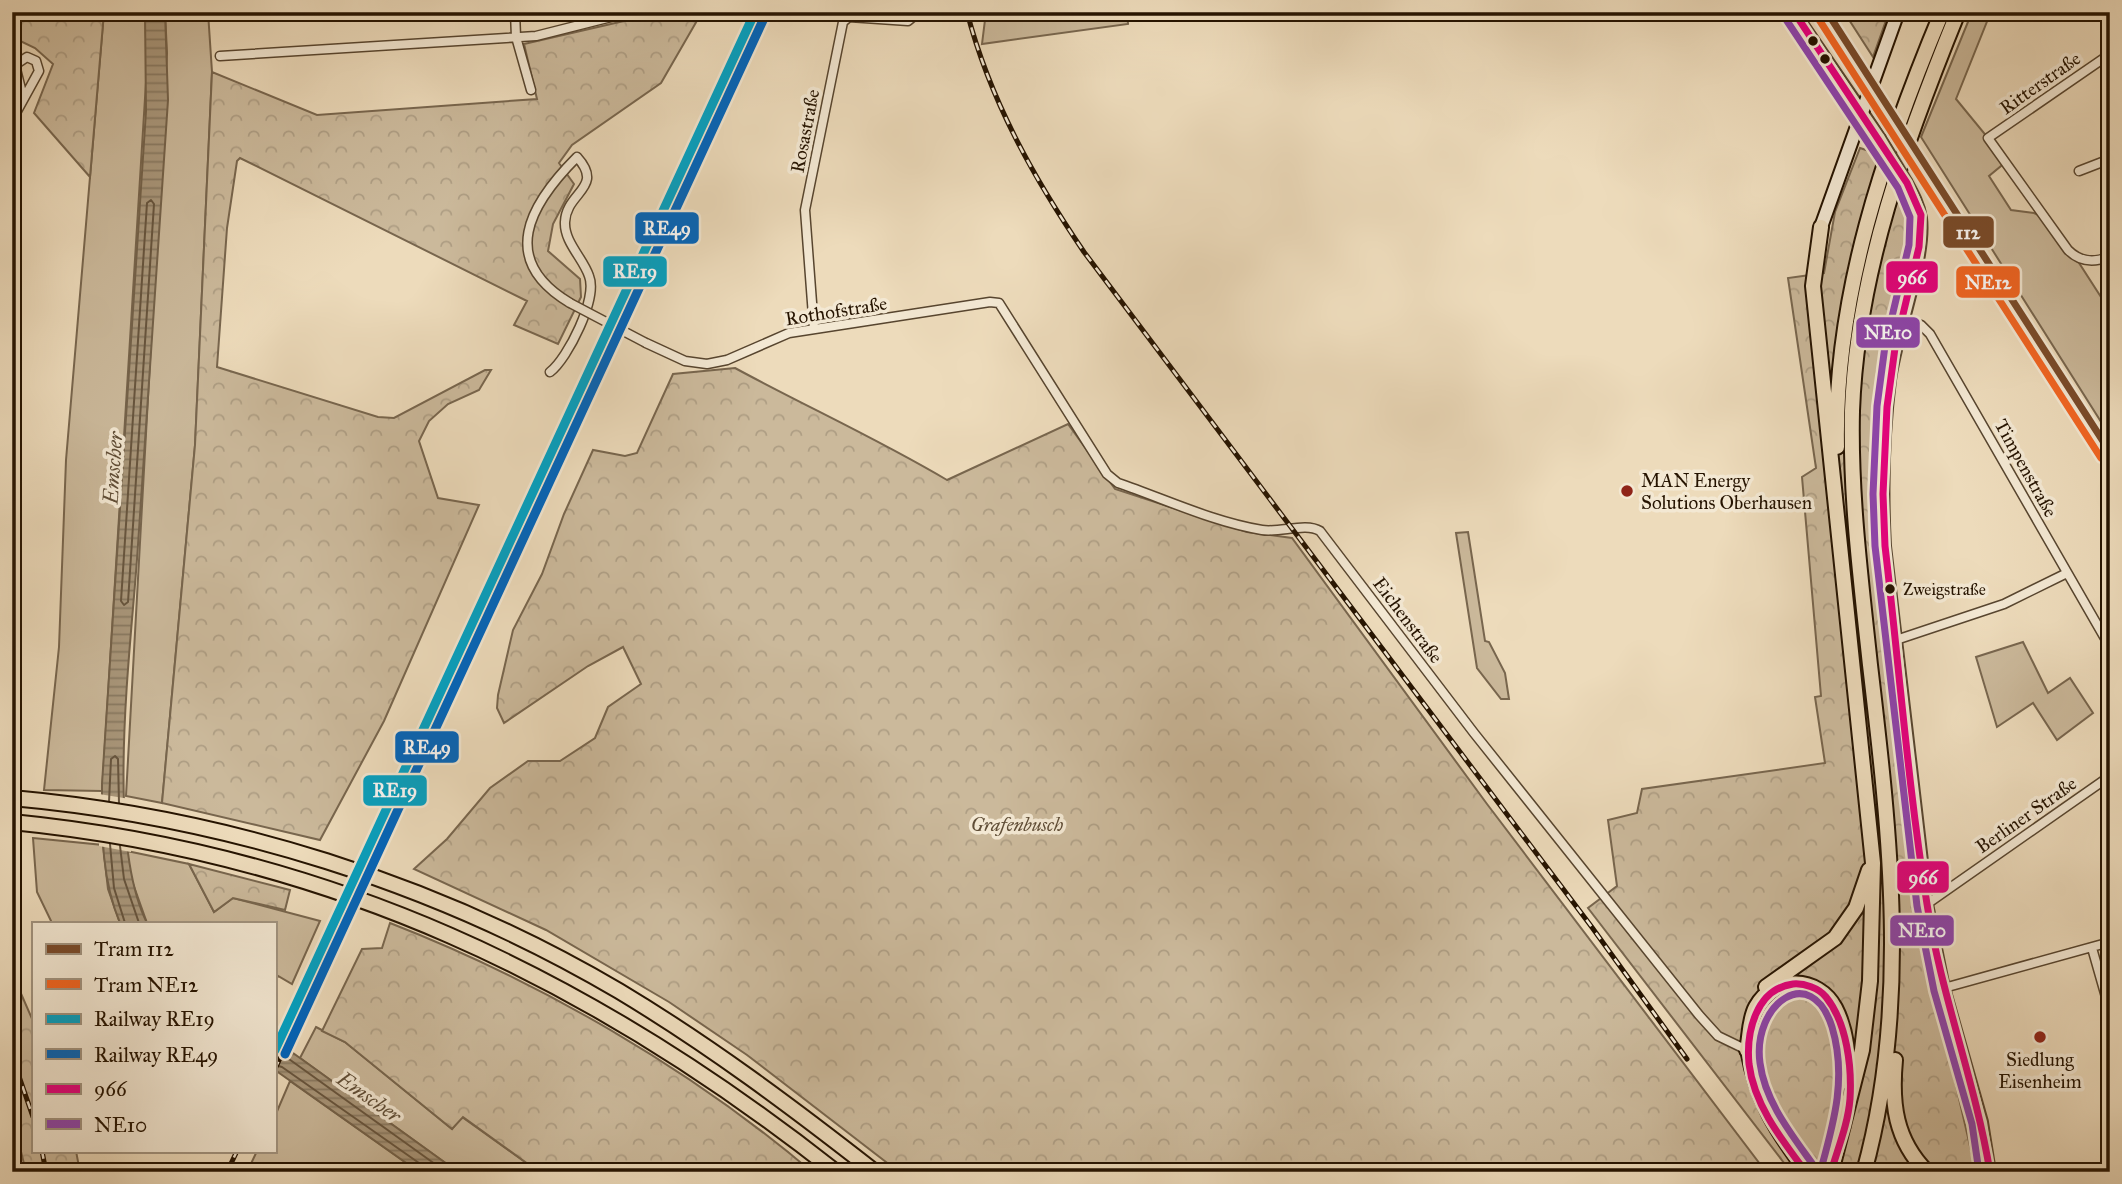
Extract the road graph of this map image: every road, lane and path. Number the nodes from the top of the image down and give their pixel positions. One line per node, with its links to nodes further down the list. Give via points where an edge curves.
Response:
1 (515, 12): 8 (street)
2 (631, 12): 8 (street)
3 (919, 12): 21 (street, Rosastraße, via 908,21 849,17 843,22 806,210)
4 (1794, 12): 13 (street)
5 (1898, 12): 13 (main road)
6 (1942, 12): 23 (highway, via 1881,175 1852,282 1837,418)
7 (1958, 12): 34 (highway, via 1888,203 1867,286 1854,377 1852,477 1887,820)
8 (516, 37): 10 (street); 11 (street)
9 (2110, 54): 18 (street, Ritterstraße, via 1988,138 2073,256 2088,261)
10 (220, 56)
11 (531, 90)
12 (23, 97): 12 (street, via 15,65 27,57 36,61 38,71); 14 (street)
13 (1862, 111): 17 (main road); 20 (street, bridge, via 1916,199 1922,229)
14 (12, 116)
15 (2110, 159): 16 (street)
16 (2079, 171)
17 (1821, 227): 23 (highway, via 1813,286)
18 (2108, 257)
19 (999, 303): 21 (street, Rothofstraße); 37 (street, Eichenstraße, via 1107,474 1118,483 1247,528 1285,531 1309,527 1320,531 1699,1015 1718,1036)
20 (1902, 318): 24 (street, Timpenstraße, via 1930,334); 25 (street, via 1883,463 1885,546)
21 (814, 329): 22 (street, Rothofstraße, bridge, via 778,336 727,360 707,364 685,361 646,343 570,303 537,278 527,245 543,198 577,157 588,178 567,212 565,226 590,277 592,293 568,348)
22 (550, 372)
23 (1842, 547): 30 (highway)
24 (2067, 573): 25 (street, via 2004,604); 26 (street, Timpenstraße)
25 (1896, 640): 31 (street)
26 (2110, 647)
27 (2110, 776): 31 (street, Berliner Straße)
28 (12, 798): 40 (highway, via 109,809 241,837 352,870 441,904 555,956 638,1003 765,1088)
29 (12, 822): 39 (highway, via 142,839 237,860 432,926 607,1012 710,1078)
30 (1873, 863): 37 (highway, via 1841,931 1753,1001 1746,1023); 38 (highway, via 1870,981 1862,1051)
31 (1927, 904): 35 (street)
32 (2110, 942): 33 (street)
33 (2092, 948): 35 (street); 36 (street)
34 (1892, 987): 43 (highway, via 1883,1082); 44 (highway, via 1898,1010 1894,1109 1905,1143)
35 (1944, 988): 45 (street, via 1982,1122)
36 (2110, 1012)
37 (1748, 1050): 38 (highway, via 1753,1014 1763,998 1792,982 1814,987 1833,1005 1845,1035); 41 (main road, via 1764,1109)
38 (1849, 1103): 42 (highway)
39 (836, 1172)
40 (875, 1172)
41 (1806, 1172)
42 (1831, 1172)
43 (1864, 1172)
44 (1927, 1172)
45 (1990, 1172)

